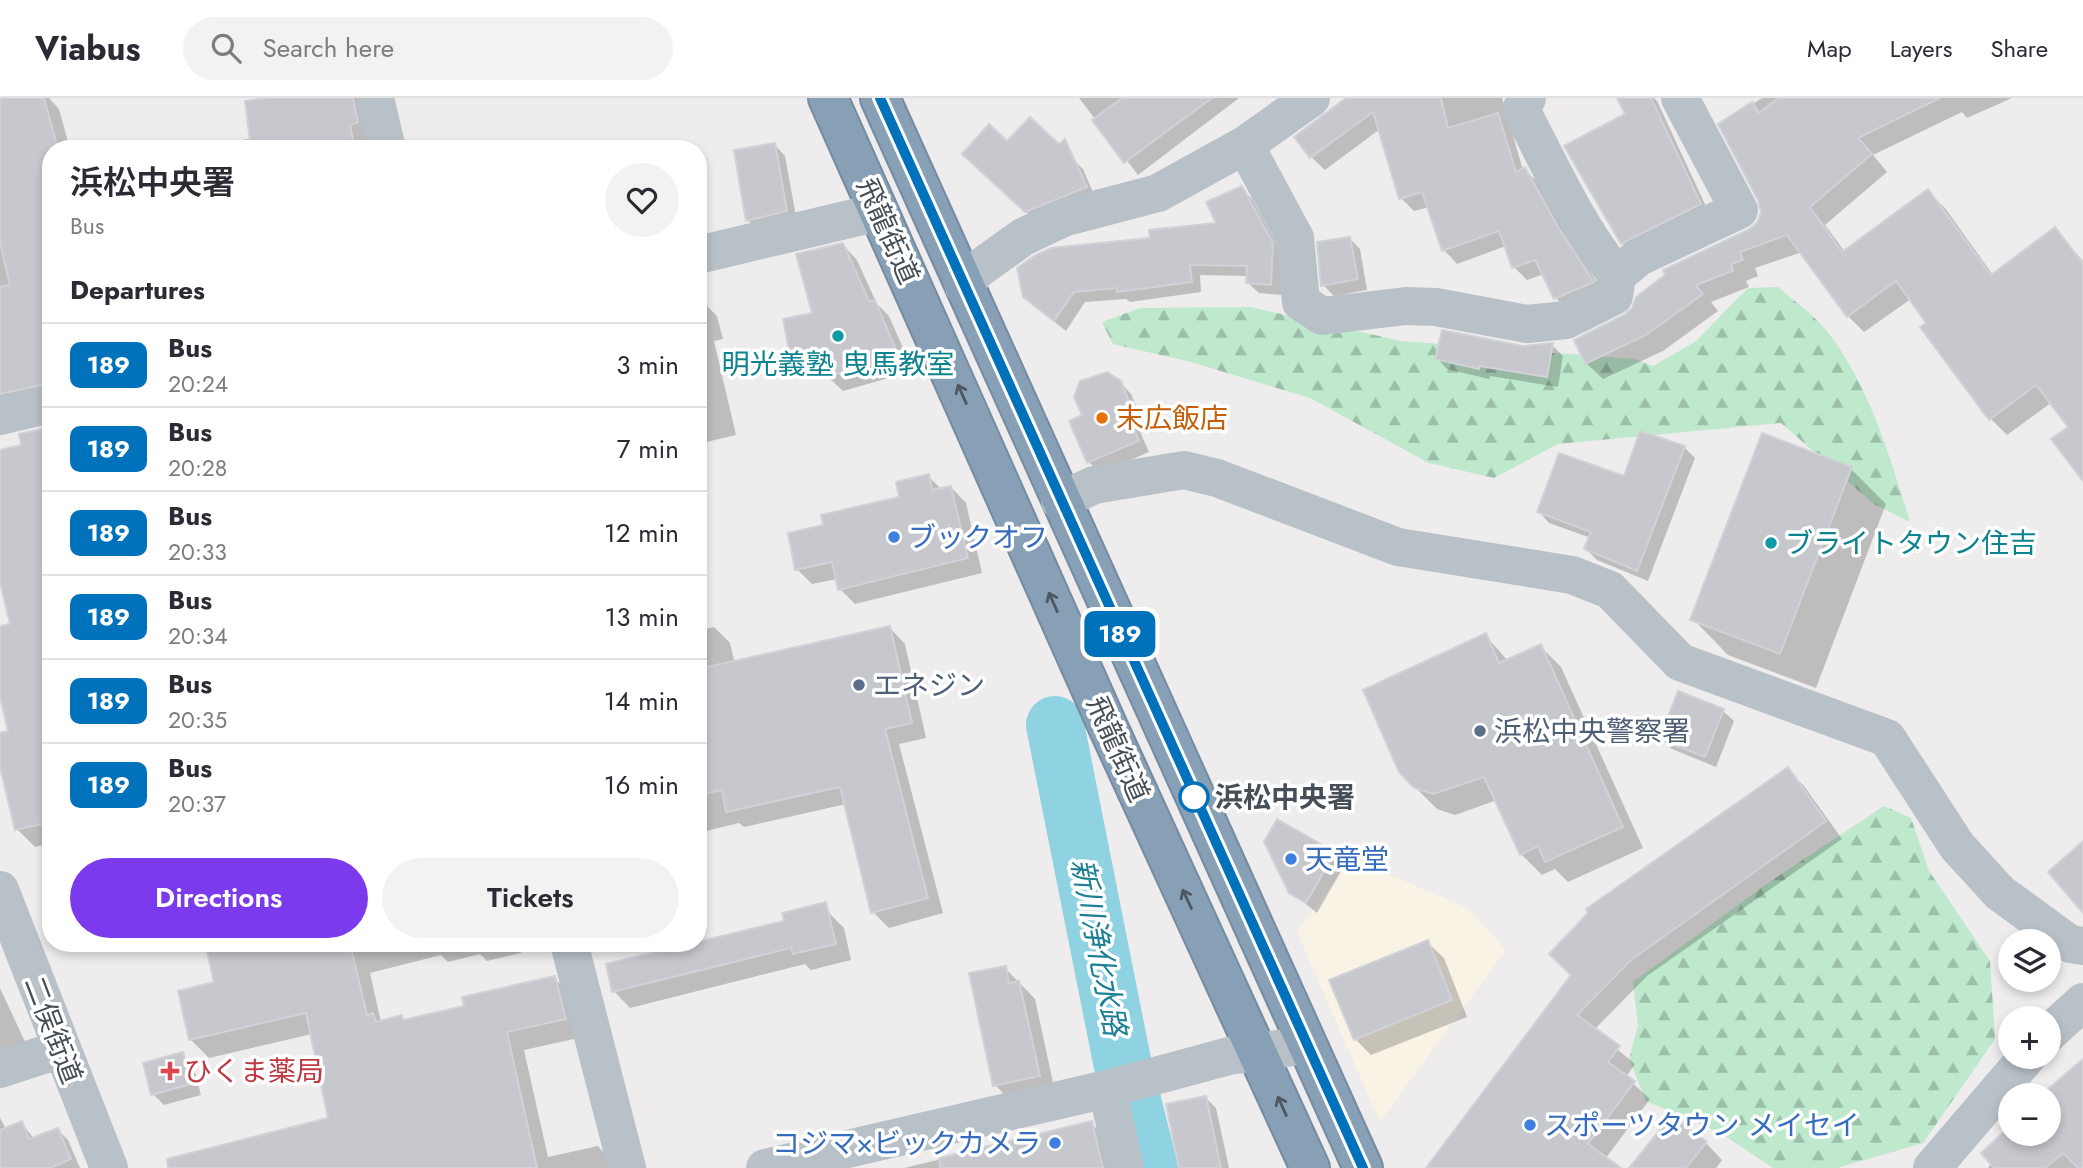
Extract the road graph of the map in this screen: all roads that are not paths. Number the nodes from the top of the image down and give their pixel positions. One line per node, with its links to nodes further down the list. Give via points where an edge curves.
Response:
1 (375, 98): 7 (street)
2 (828, 98): 9 (highway, 飛龍街道)
3 (880, 98): 12 (highway, 飛龍街道)
4 (1311, 98): 8 (street)
5 (1527, 98): 11 (street, via 1521,110)
6 (1680, 98): 11 (street, via 1739,210 1639,257)
7 (385, 140)
8 (1245, 145): 11 (street, via 1295,238 1301,302 1322,316 1406,306 1527,324 1566,320 1614,296); 12 (street, via 1158,193 1063,218 1023,237 976,270)
9 (880, 212): 10 (street); 23 (highway, 飛龍街道, one-way to 9)
10 (707, 253)
11 (1617, 275)
12 (964, 286): 15 (highway, 飛龍街道)
13 (42, 406): 14 (street)
14 (0, 416)
15 (1060, 501): 17 (street, via 1094,485 1184,470 1217,478 1398,547 1572,575 1610,590 1680,662 1887,738 1943,830 2000,893 2070,944); 21 (highway, 飛龍街道)
16 (0, 890): 22 (street, 二俣街道)
17 (2083, 946)
18 (571, 952): 28 (street)
19 (2083, 1002): 20 (street)
20 (2061, 1022)
21 (1307, 1045): 23 (street); 32 (highway, 飛龍街道)
22 (61, 1049): 24 (street); 27 (street, 二俣街道)
23 (1258, 1053): 26 (street, via 1229,1056); 31 (highway, 飛龍街道, one-way to 23)
24 (0, 1069)
25 (2017, 1069): 33 (street)
26 (1107, 1089): 29 (street); 30 (street)
27 (110, 1168)
28 (627, 1168)
29 (765, 1168)
30 (1125, 1168)
31 (1310, 1168)
32 (1363, 1168)
33 (1933, 1168)

